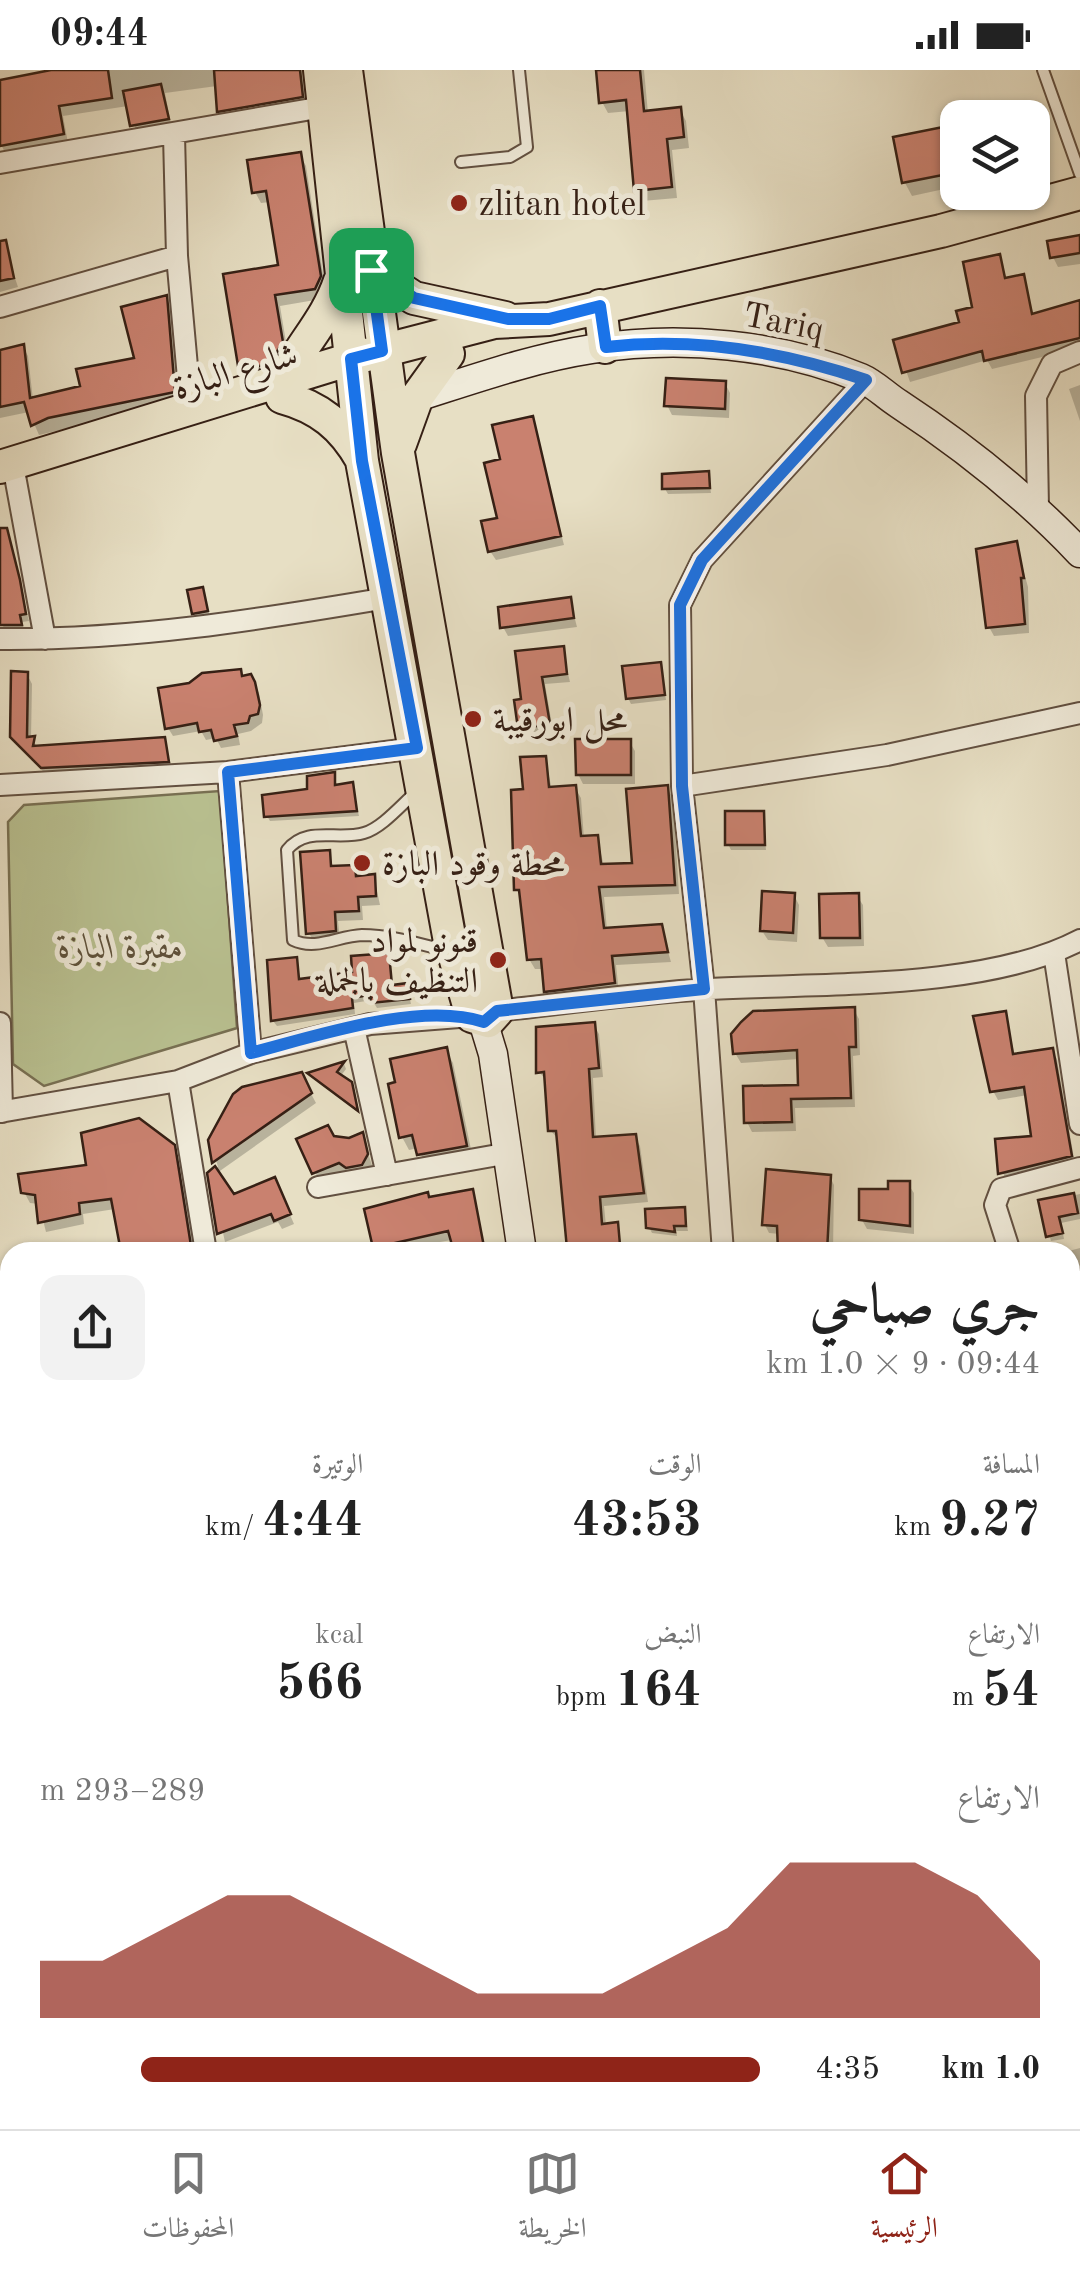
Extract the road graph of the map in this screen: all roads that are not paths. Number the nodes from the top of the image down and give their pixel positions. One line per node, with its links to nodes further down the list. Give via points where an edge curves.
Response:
1 (320, 70): 4 (main road)
2 (519, 70): 6 (lane, via 527,147 510,157)
3 (1043, 70): 8 (lane)
4 (340, 93): 5 (street); 11 (main road)
5 (174, 134): 7 (street); 10 (street)
6 (461, 162)
7 (0, 164)
8 (1080, 174)
9 (1080, 193): 13 (main road, شارع البازة)
10 (177, 256): 12 (street); 23 (street)
11 (356, 273): 14 (main road, via 414,298); 19 (main road); 21 (main road)
12 (0, 306)
13 (600, 306): 15 (main road, شارع البازة); 16 (main road)
14 (508, 319): 15 (main road, شارع البازة); 19 (main road, شارع البازة)
15 (549, 319): 18 (main road, شارع البازة, via 516,336)
16 (606, 347): 20 (main road, Tariq, via 712,345 800,359); 22 (main road, Tariq)
17 (1080, 352): 27 (street, via 1052,364 1036,396)
18 (448, 354): 19 (main road, شارع البازة); 22 (main road)
19 (368, 365): 21 (main road, شارع البازة); 24 (main road); 25 (main road)
20 (866, 380): 27 (main road, Tariq); 37 (street, via 688,582 680,605)
21 (283, 388): 23 (main road, شارع البازة); 25 (main road, via 322,412); 26 (main road, شارع البازة)
22 (416, 397): 24 (main road)
23 (192, 411): 26 (main road, شارع البازة)
24 (398, 453): 33 (main road)
25 (362, 461): 29 (main road)
26 (5, 475): 31 (street)
27 (1038, 508): 28 (main road, Tariq)
28 (1080, 553)
29 (387, 598): 31 (street, via 219,626); 33 (main road)
30 (0, 639): 31 (street)
31 (45, 640)
32 (1080, 713): 37 (street, via 886,755)
33 (432, 747): 34 (street); 36 (main road); 42 (main road)
34 (228, 772): 35 (street); 45 (street)
35 (0, 785)
36 (424, 786): 39 (main road); 39 (lane, via 366,833 294,841 287,850 289,926 293,940 306,946 359,935)
37 (682, 786): 41 (street)
38 (1080, 940): 40 (street)
39 (454, 953): 42 (main road)
40 (1054, 954): 41 (street, via 927,976); 48 (street)
41 (704, 989): 42 (street); 55 (street)
42 (484, 1016): 44 (street); 49 (main road)
43 (0, 1023): 47 (street)
44 (354, 1028): 45 (street); 51 (street)
45 (251, 1053): 46 (street)
46 (178, 1082): 47 (street); 53 (street)
47 (1, 1112)
48 (1080, 1124)
49 (509, 1153): 51 (street); 54 (main road)
50 (1080, 1168): 56 (street, via 1001,1189 995,1205)
51 (387, 1176): 52 (street)
52 (318, 1187)
53 (204, 1242)
54 (521, 1242)
55 (722, 1242)
56 (1007, 1242)

